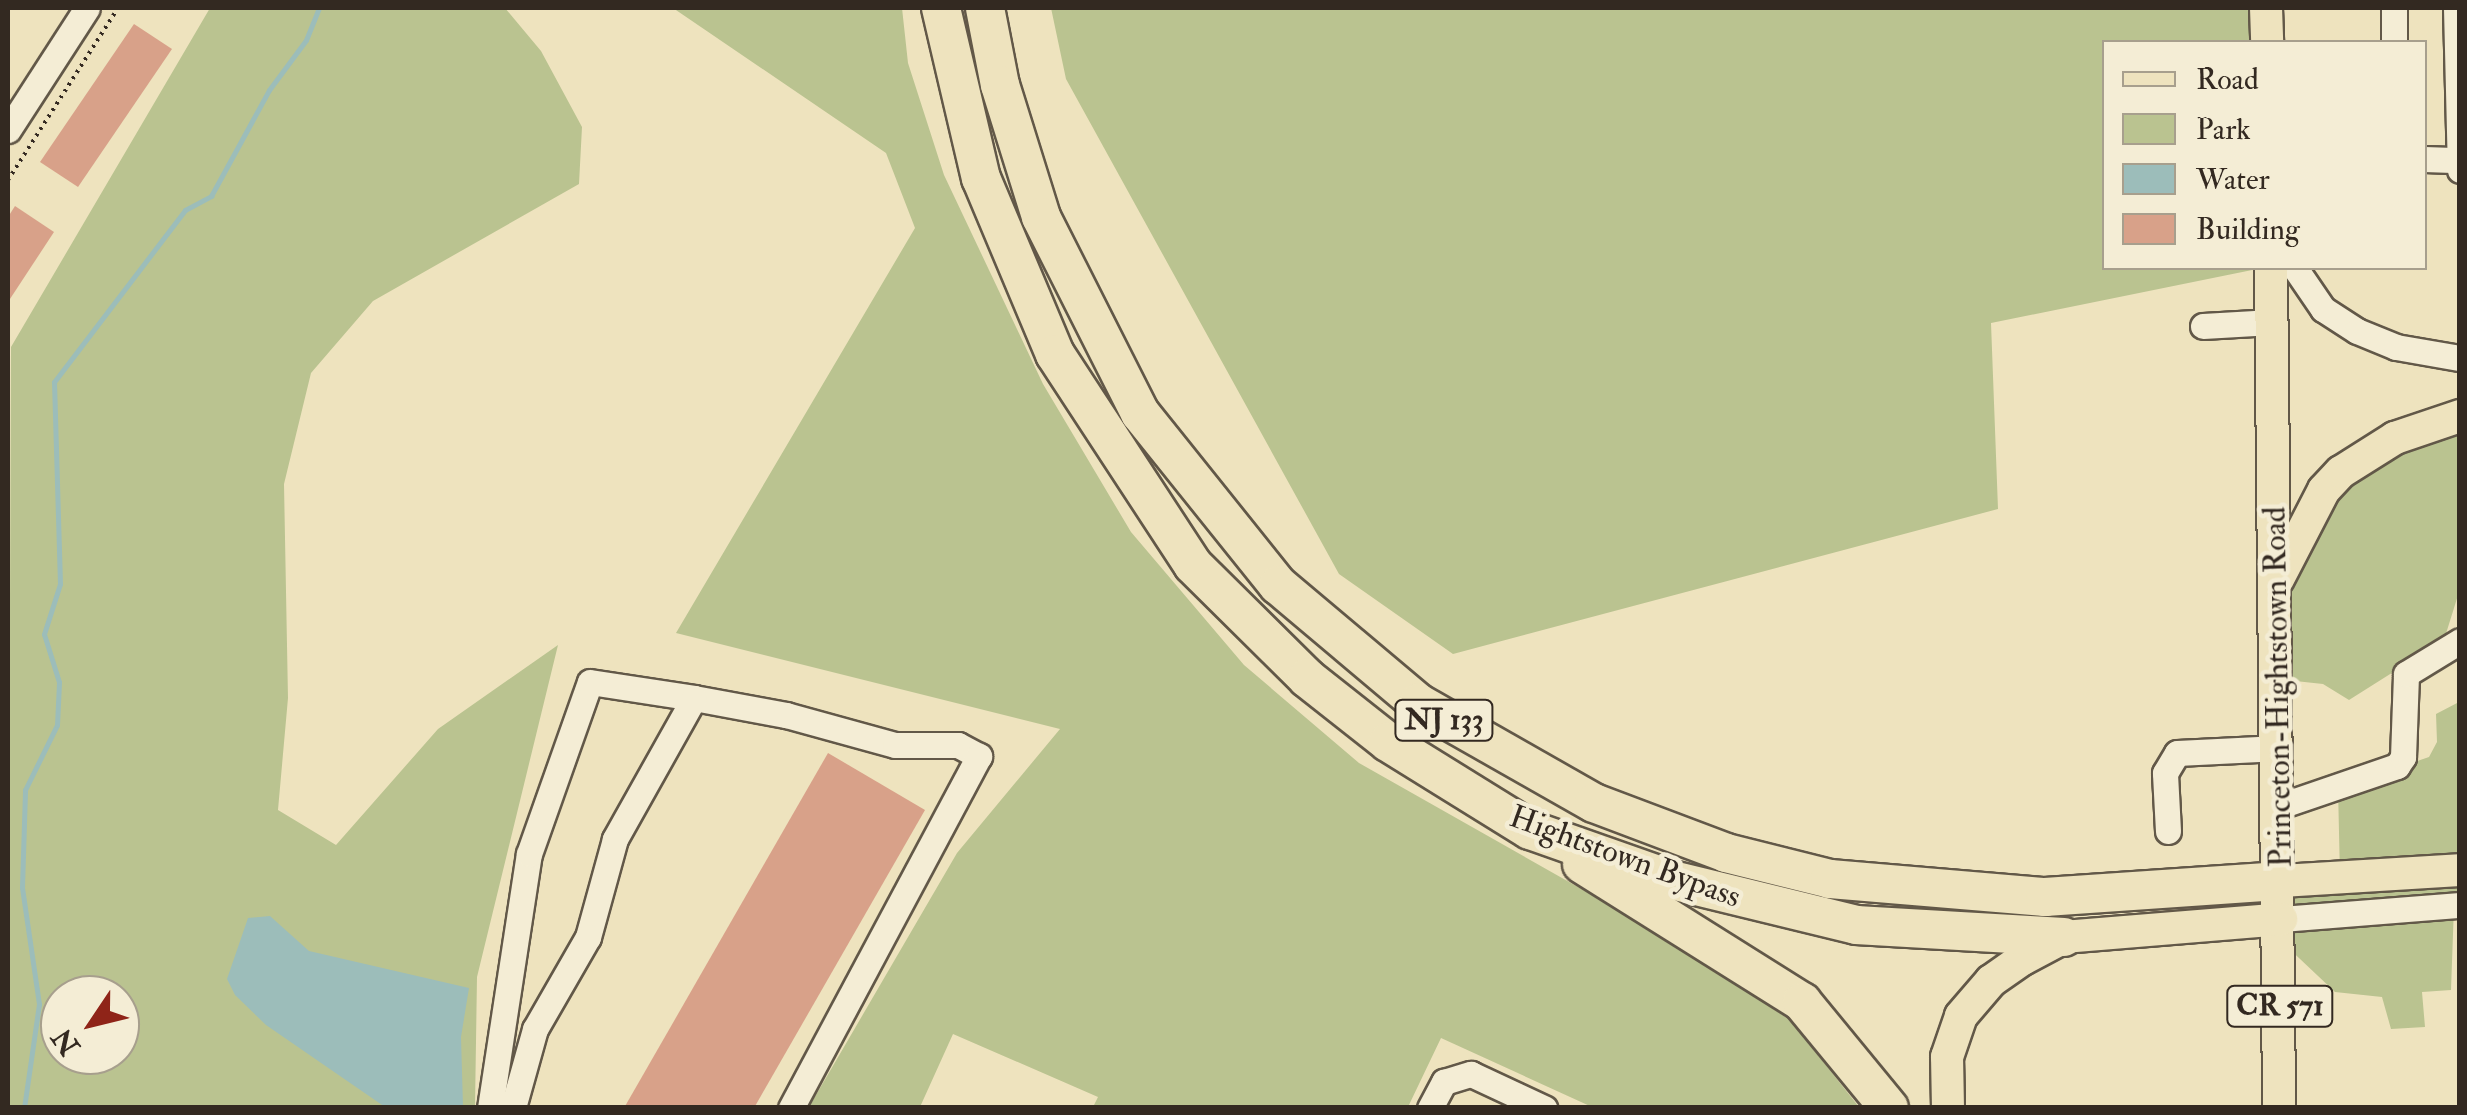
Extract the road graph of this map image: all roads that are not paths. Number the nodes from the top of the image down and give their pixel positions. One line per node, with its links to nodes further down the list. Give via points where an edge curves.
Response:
1 (87, 8): 9 (street)
2 (941, 8): 23 (highway, Hightstown Bypass / NJ 133, via 976,162 1022,286 1093,421 1193,565 1257,634 1388,742)
3 (985, 8): 26 (highway, Hightstown Bypass / NJ 133, via 1041,217 1140,413 1278,584 1418,703 1594,802 1726,853 1830,878 1902,890)
4 (2266, 8): 7 (main road)
5 (2394, 8): 8 (street)
6 (2456, 8): 11 (street)
7 (2267, 40)
8 (2394, 40)
9 (8, 130)
10 (2427, 160): 11 (street)
11 (2459, 163)
12 (2271, 270): 14 (main road, Princeton-Hightstown Road / CR 571)
13 (2296, 270): 16 (street, via 2324,310 2357,330 2396,347)
14 (2272, 322): 15 (street); 18 (main road, Princeton-Hightstown Road / CR 571)
15 (2202, 326)
16 (2460, 358)
17 (2460, 416): 18 (main road, via 2395,438 2341,472 2324,490)
18 (2276, 583): 21 (main road, Princeton-Hightstown Road / CR 571)
19 (2460, 641): 22 (street, via 2406,674 2403,757 2397,766)
20 (694, 698): 30 (street, via 590,682 570,754 528,854); 31 (street, via 614,839 588,937 535,1029); 32 (street, via 786,714 895,746 958,745 980,756)
21 (2279, 748): 22 (main road, Princeton-Hightstown Road / CR 571); 24 (street, via 2177,753 2165,774)
22 (2280, 806): 26 (main road, Princeton-Hightstown Road / CR 571)
23 (1530, 830): 28 (highway, Hightstown Bypass / NJ 133, via 1782,911 1931,934); 35 (highway, via 1773,980 1824,1024)
24 (2168, 831)
25 (2460, 870): 26 (main road)
26 (2282, 900): 27 (street); 28 (main road, Hightstown Bypass / NJ 133); 29 (main road, Princeton-Hightstown Road / CR 571)
27 (2460, 905)
28 (2064, 937): 36 (main road, via 1974,997 1947,1057)
29 (2276, 1103)
30 (490, 1108)
31 (513, 1108)
32 (792, 1108)
33 (1430, 1108): 34 (street, via 1444,1082 1471,1074)
34 (1544, 1108)
35 (1888, 1108)
36 (1948, 1108)

